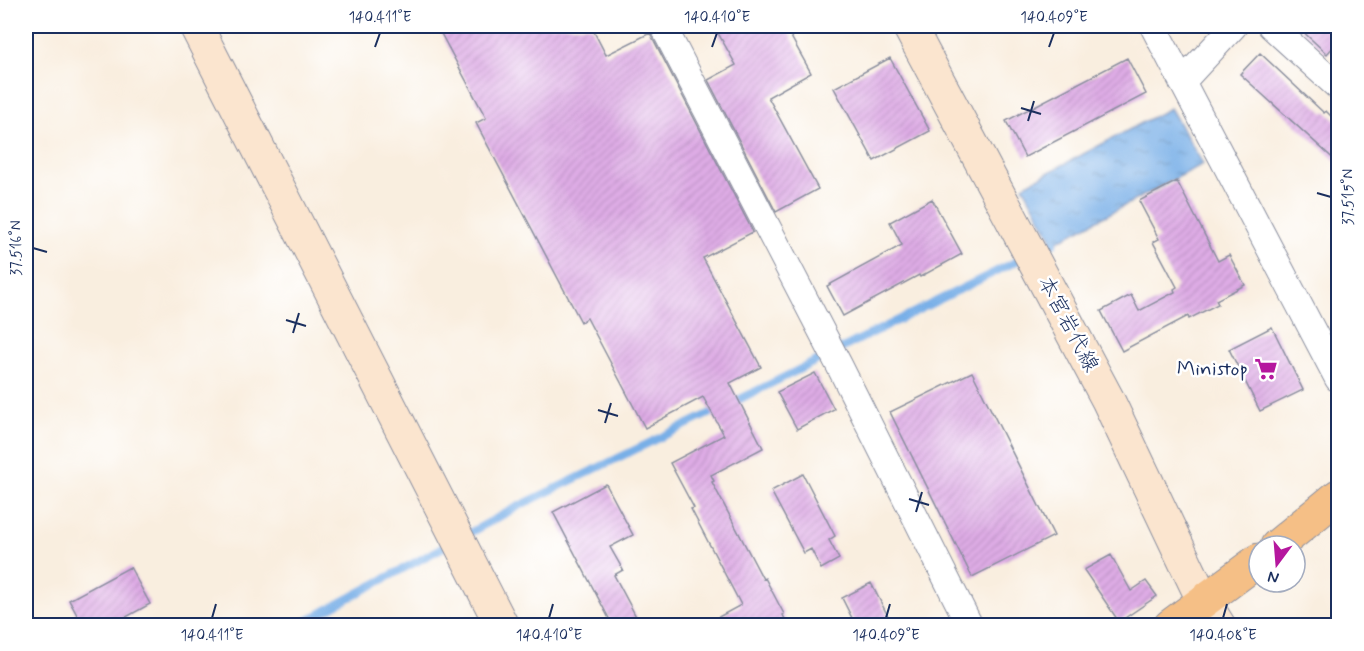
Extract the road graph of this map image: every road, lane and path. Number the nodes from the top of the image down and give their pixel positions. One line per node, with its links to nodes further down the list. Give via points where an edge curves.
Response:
1 (196, 26): 14 (street)
2 (663, 26): 15 (street)
3 (909, 26): 13 (street, 本宮岩代線, via 1108,400)
4 (1153, 26): 7 (street)
5 (1234, 26): 7 (street)
6 (1271, 26): 8 (street)
7 (1182, 82): 9 (street)
8 (1338, 87)
9 (1338, 379)
10 (1338, 496): 11 (main road)
11 (1292, 534)
12 (1247, 574): 13 (main road)
13 (1211, 614): 16 (main road)
14 (502, 626)
15 (970, 626)
16 (1170, 626)

